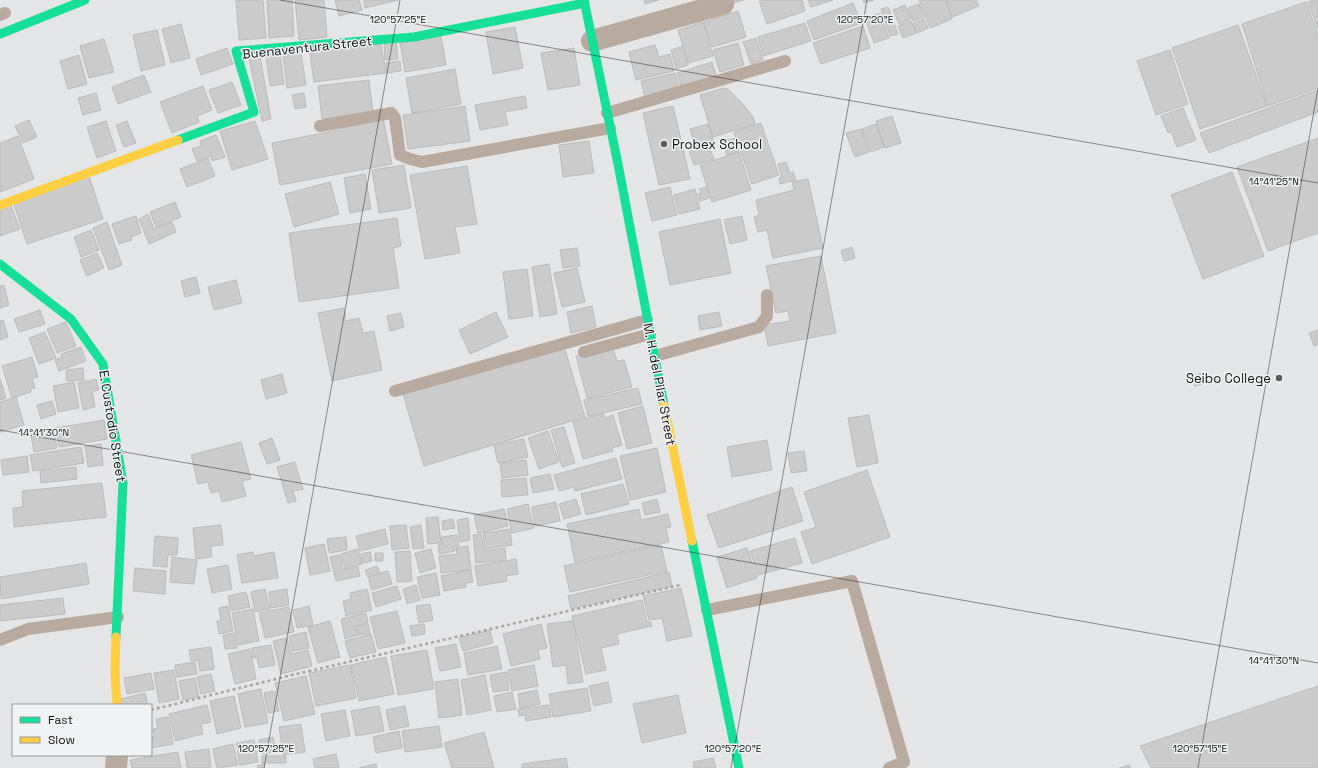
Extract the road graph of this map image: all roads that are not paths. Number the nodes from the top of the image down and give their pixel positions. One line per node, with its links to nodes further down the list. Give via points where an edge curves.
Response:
1 (85, 0): 4 (street)
2 (585, 1): 5 (street, M. H. del Pilar Street); 10 (street, Buenaventura Street, via 414,37 236,51 254,112)
3 (723, 4): 5 (street)
4 (0, 34)
5 (592, 41): 7 (street, M. H. del Pilar Street)
6 (785, 61): 7 (lane)
7 (607, 113): 9 (street, M. H. del Pilar Street)
8 (320, 126): 9 (lane, via 391,113 395,118 400,155 422,162)
9 (610, 128): 13 (street, M. H. del Pilar Street)
10 (0, 205)
11 (0, 264): 19 (street, E. Custodio Street, via 71,319 103,364 123,483)
12 (767, 295): 16 (lane, via 767,316 759,327)
13 (647, 320): 14 (street, M. H. del Pilar Street); 17 (lane)
14 (650, 334): 15 (lane); 16 (street, M. H. del Pilar Street)
15 (584, 352)
16 (655, 356): 18 (street, M. H. del Pilar Street)
17 (395, 390)
18 (707, 610): 24 (street, M. H. del Pilar Street); 25 (lane, via 852,581 904,762)
19 (118, 617): 20 (lane, via 28,629); 21 (street, E. Custodio Street)
20 (0, 640)
21 (117, 704)
22 (117, 756): 23 (street)
23 (116, 768)
24 (739, 768)
25 (889, 768)

